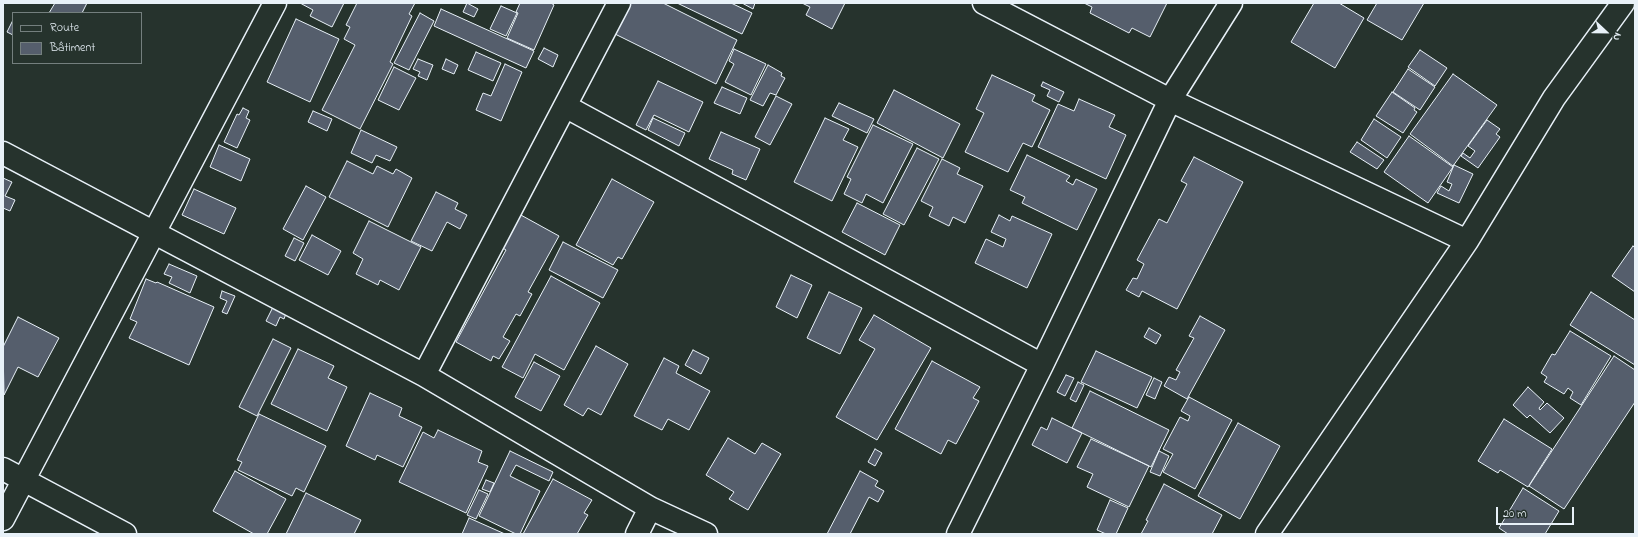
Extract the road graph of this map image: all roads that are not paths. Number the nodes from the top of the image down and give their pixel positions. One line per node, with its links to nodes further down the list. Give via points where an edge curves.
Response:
1 (275, 3): 9 (street)
2 (619, 3): 7 (street)
3 (984, 3): 6 (street)
4 (1231, 3): 6 (street)
5 (1623, 3): 10 (street, via 1554,98)
6 (1170, 100): 10 (street); 11 (street)
7 (565, 106): 11 (street); 12 (street)
8 (3, 153): 9 (street)
9 (154, 233): 12 (street); 14 (street)
10 (1467, 241): 21 (street)
11 (1042, 365): 20 (street)
12 (424, 375): 15 (street)
13 (3, 469): 14 (street)
14 (24, 480): 16 (street); 17 (street)
15 (650, 508): 18 (street); 19 (street)
16 (3, 519)
17 (124, 534)
18 (637, 534)
19 (706, 534)
20 (958, 534)
21 (1267, 534)

